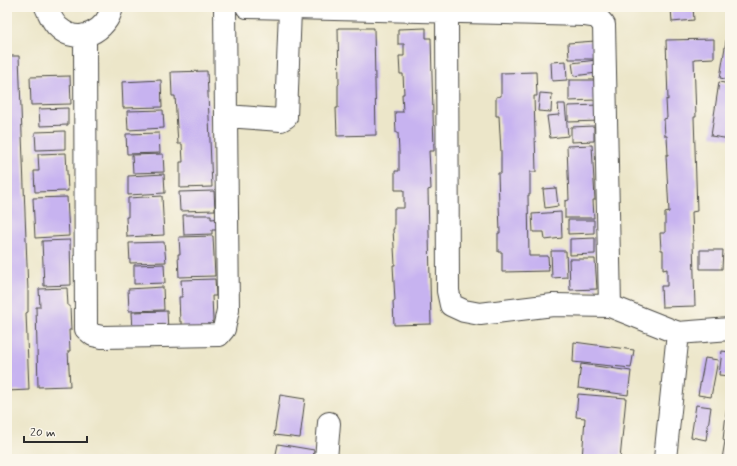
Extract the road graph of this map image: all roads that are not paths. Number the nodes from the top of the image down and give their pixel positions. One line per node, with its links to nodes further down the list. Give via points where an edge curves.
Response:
1 (46, 7): 7 (street, via 51,19 60,29 72,35)
2 (112, 7): 7 (street, via 104,24)
3 (225, 7): 8 (street)
4 (247, 7): 5 (street)
5 (290, 9): 6 (street); 8 (street, via 286,117 281,120)
6 (447, 12): 9 (street, via 584,15 597,17 604,24); 9 (street, via 448,291 451,305 480,314 553,305)
7 (85, 35): 8 (street, via 86,329 93,335 219,335 224,329 228,310)
8 (226, 116)
9 (610, 306): 11 (street)
10 (730, 329): 11 (street)
11 (678, 333): 14 (street)
12 (329, 423): 13 (street)
13 (326, 459)
14 (665, 459)

